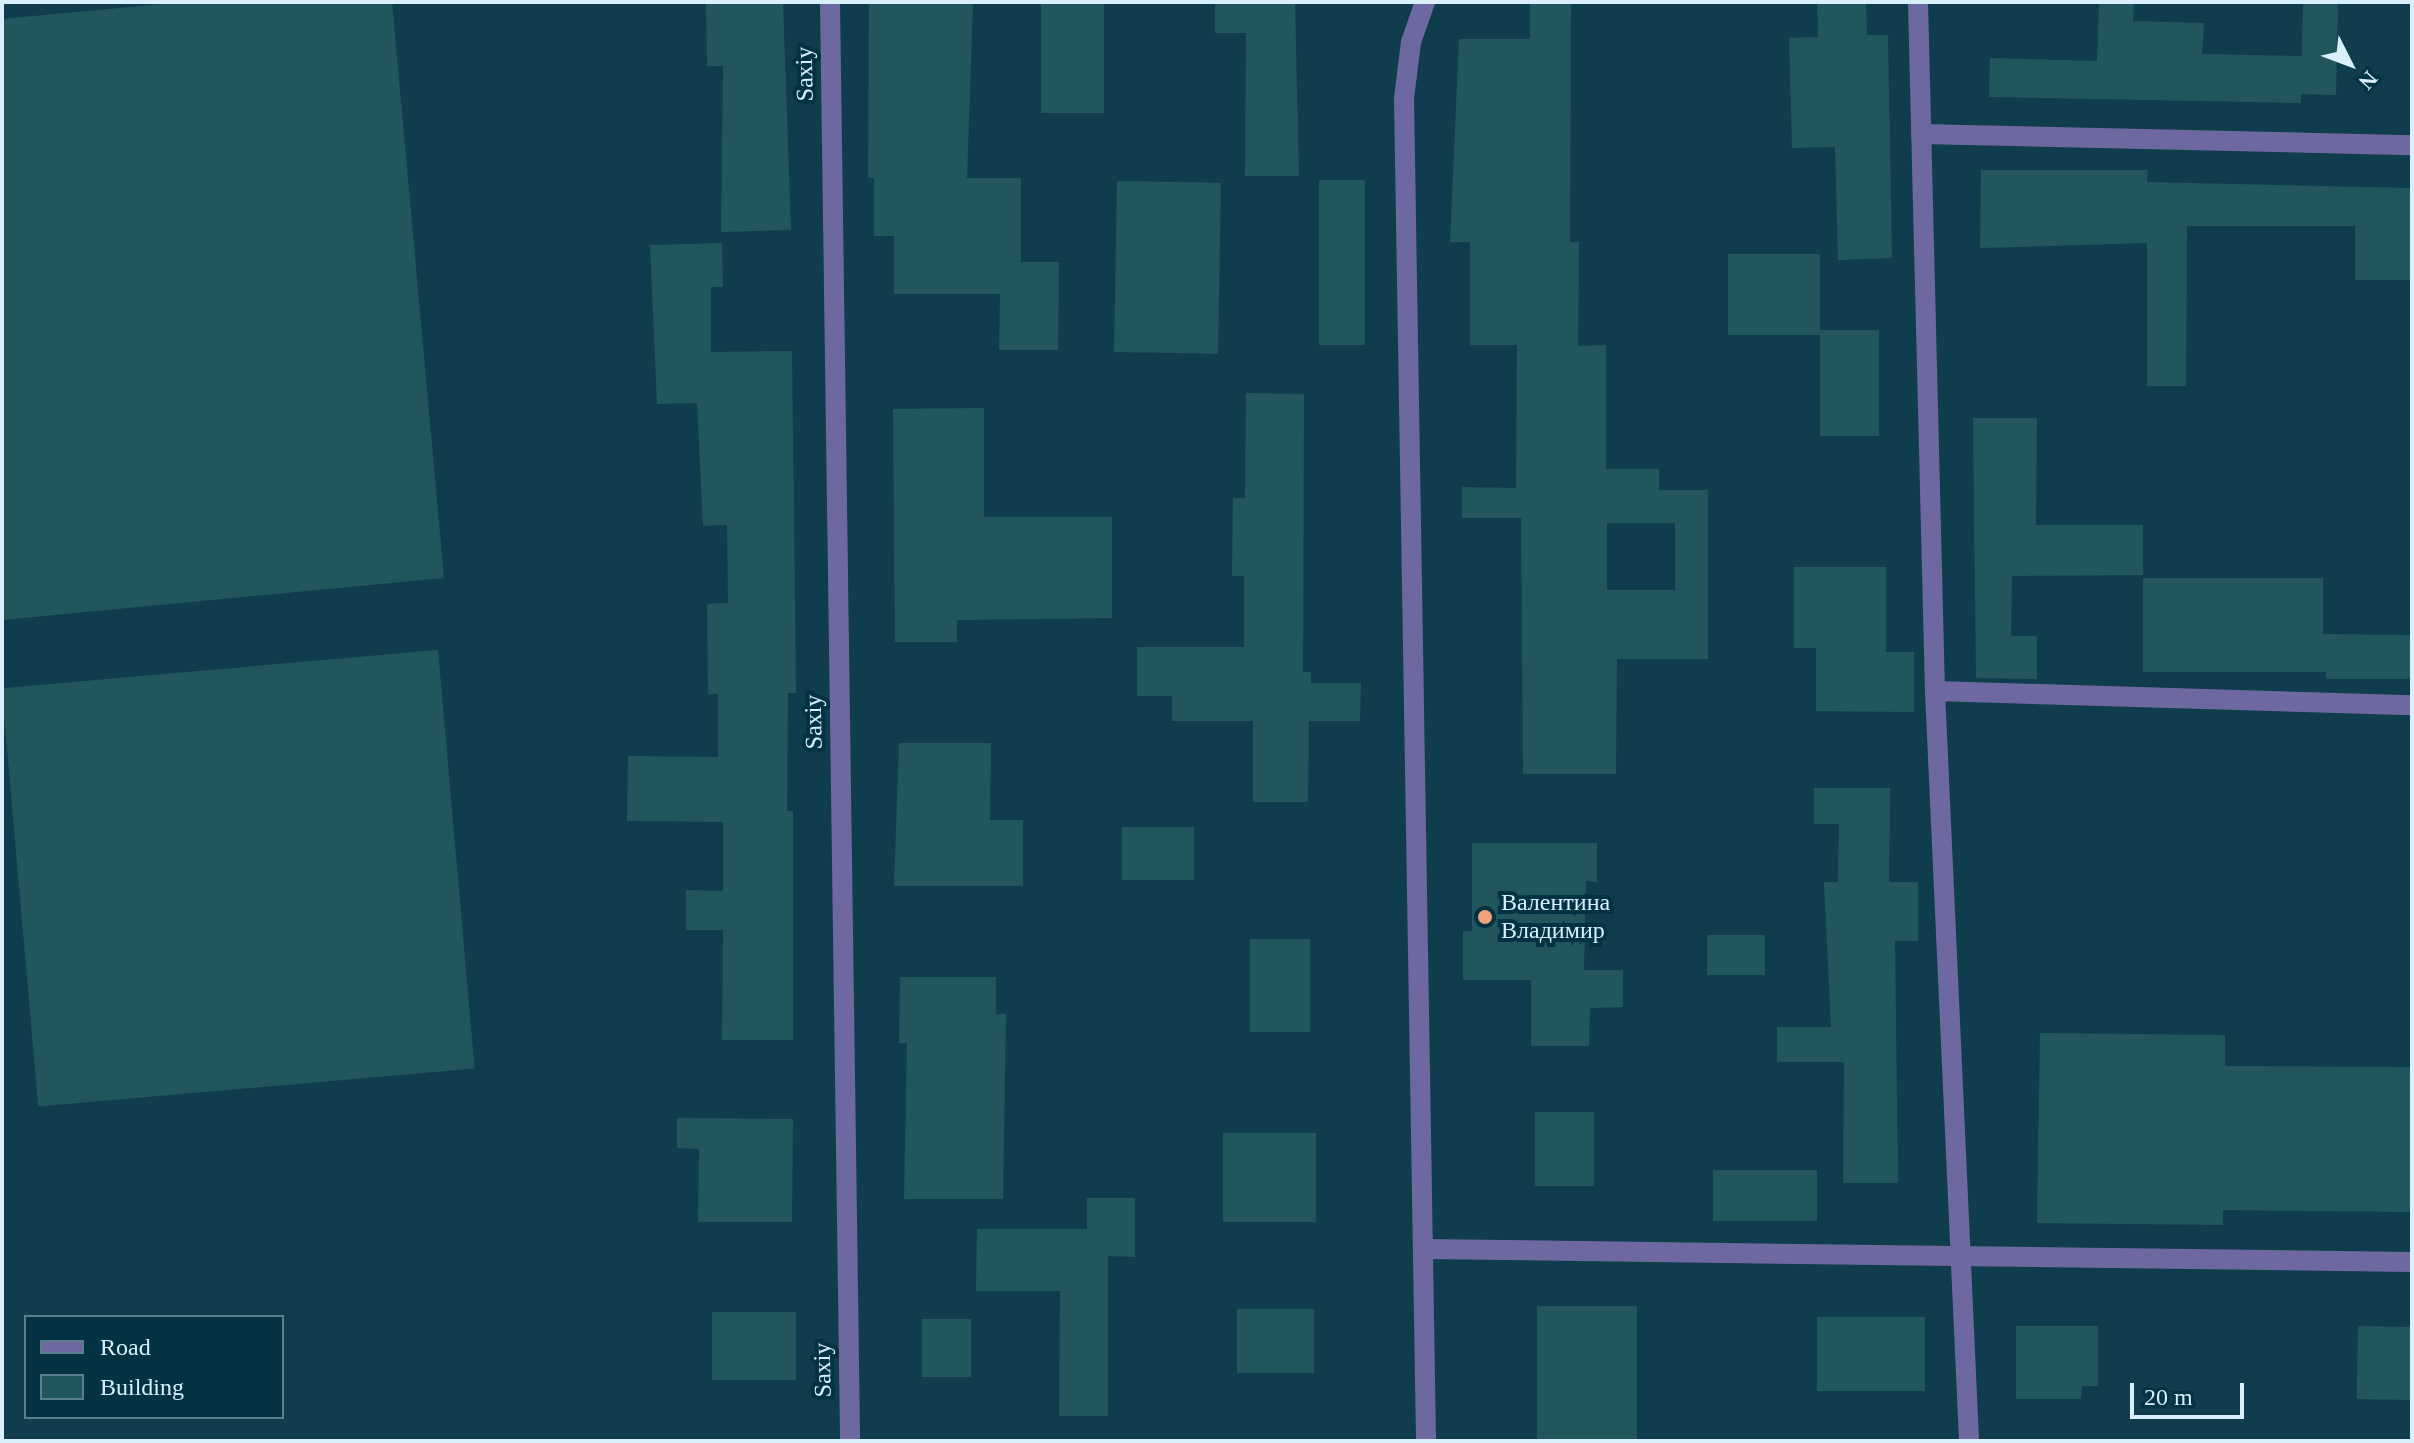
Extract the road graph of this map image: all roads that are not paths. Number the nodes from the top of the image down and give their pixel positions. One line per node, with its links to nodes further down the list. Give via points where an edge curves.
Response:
1 (830, 2): 11 (street, Saxiy)
2 (1425, 2): 8 (street, via 1411,42 1404,98)
3 (1918, 2): 4 (street)
4 (1921, 134): 5 (street); 6 (street)
5 (2412, 145)
6 (1935, 691): 7 (street); 9 (street)
7 (2412, 705)
8 (1423, 1249): 9 (street); 12 (street)
9 (1965, 1257): 10 (street); 13 (street)
10 (2412, 1262)
11 (850, 1441)
12 (1426, 1441)
13 (1969, 1441)

